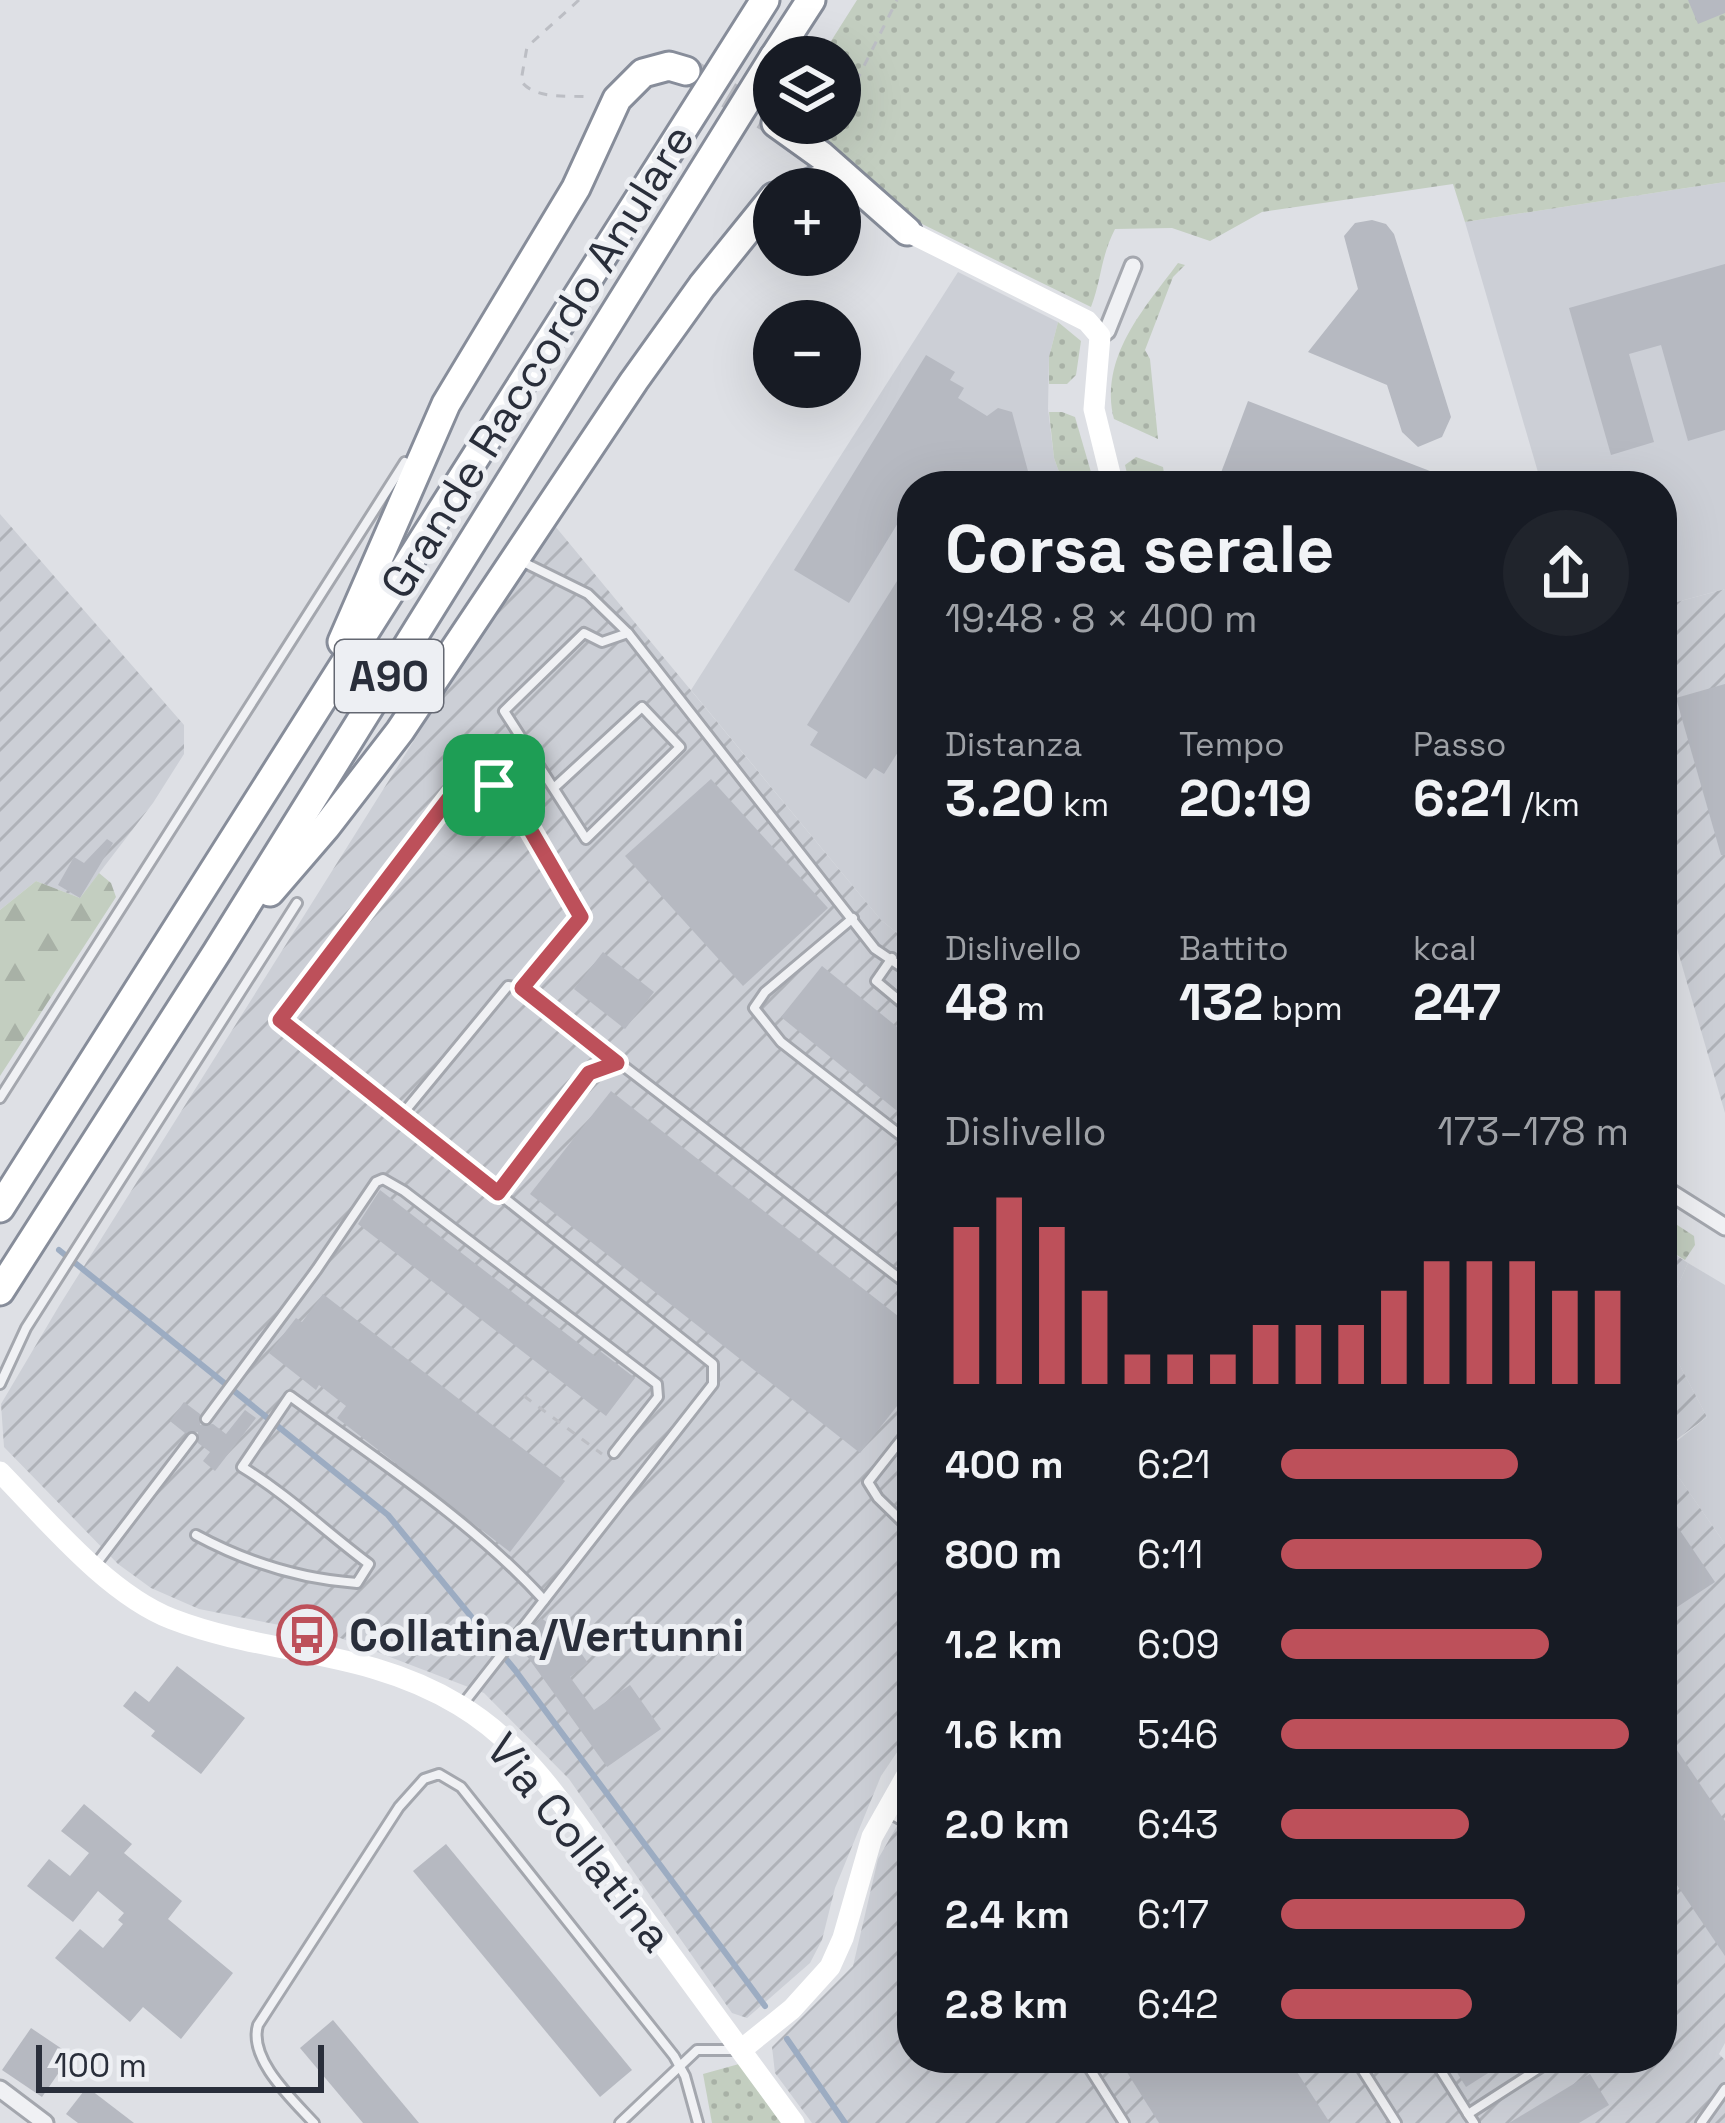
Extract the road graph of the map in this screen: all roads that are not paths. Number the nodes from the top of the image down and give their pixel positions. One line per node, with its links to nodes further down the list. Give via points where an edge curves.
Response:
1 (765, 0): 16 (highway, Grande Raccordo Anulare / A90)
2 (811, 0): 3 (highway, Grande Raccordo Anulare / A90)
3 (788, 36)
4 (686, 70): 16 (highway, via 655,68 616,99 576,188 446,404)
5 (753, 91): 20 (highway, Grande Raccordo Anulare / A90)
6 (805, 144): 9 (highway)
7 (861, 202): 9 (highway)
8 (753, 224): 14 (highway, via 661,343)
9 (907, 232): 11 (street, via 1087,321)
10 (1133, 266): 11 (street)
11 (1100, 336): 13 (street, via 1094,409)
12 (405, 461): 26 (lane)
13 (1109, 471)
14 (516, 558): 15 (lane, via 588,594); 20 (highway, via 374,766)
15 (628, 633): 17 (lane, via 602,642 584,633 505,711); 19 (lane)
16 (301, 734): 31 (highway, Grande Raccordo Anulare / A90)
17 (556, 786): 17 (lane, via 586,839 680,747 643,707)
18 (297, 903): 35 (lane, via 26,1328)
19 (853, 918): 21 (lane, via 875,950); 28 (lane, via 754,1008 781,1042)
20 (217, 952): 34 (highway, Grande Raccordo Anulare / A90)
21 (892, 958): 22 (lane); 24 (lane, via 877,981)
22 (897, 962)
23 (522, 988): 25 (lane); 27 (lane, via 508,986 405,1112); 27 (lane, via 581,917 509,793 475,783 456,789 280,1020)
24 (897, 998)
25 (617, 1063): 29 (lane, via 589,1073); 33 (lane)
26 (0, 1098)
27 (394, 1111): 29 (lane)
28 (897, 1132)
29 (498, 1193): 44 (lane, via 713,1364 713,1384)
30 (1677, 1197): 32 (street)
31 (0, 1208)
32 (1725, 1227)
33 (897, 1277)
34 (0, 1292)
35 (0, 1384)
36 (206, 1419): 39 (lane, via 383,1179 657,1384 658,1396)
37 (192, 1438): 43 (lane)
38 (897, 1445): 41 (lane, via 868,1482)
39 (614, 1454)
40 (0, 1472): 43 (street, Via Collatina)
41 (897, 1516)
42 (196, 1535): 44 (lane, via 308,1580 357,1583 369,1564 242,1467 290,1396 451,1514)
43 (94, 1566): 45 (street, Via Collatina, via 170,1618 371,1666)
44 (544, 1600): 45 (lane)
45 (461, 1706): 49 (street, Via Collatina, via 531,1766)
46 (897, 1791): 47 (street)
47 (885, 1811): 48 (lane); 49 (street, via 830,1967)
48 (897, 1818)
49 (740, 2050): 50 (lane, via 697,2050); 62 (street, Via Collatina)
50 (680, 2066): 59 (lane, via 460,1787 432,1774 399,1807 258,2025 259,2052); 60 (lane); 61 (lane)
51 (1092, 2073): 63 (lane)
52 (1364, 2073): 64 (lane)
53 (1442, 2073): 57 (lane)
54 (1534, 2073): 57 (lane)
55 (0, 2089): 58 (street)
56 (1725, 2089): 65 (lane)
57 (1471, 2119)
58 (45, 2123)
59 (314, 2123)
60 (620, 2123)
61 (698, 2123)
62 (794, 2123)
63 (1124, 2123)
64 (1396, 2123)
65 (1701, 2123)

